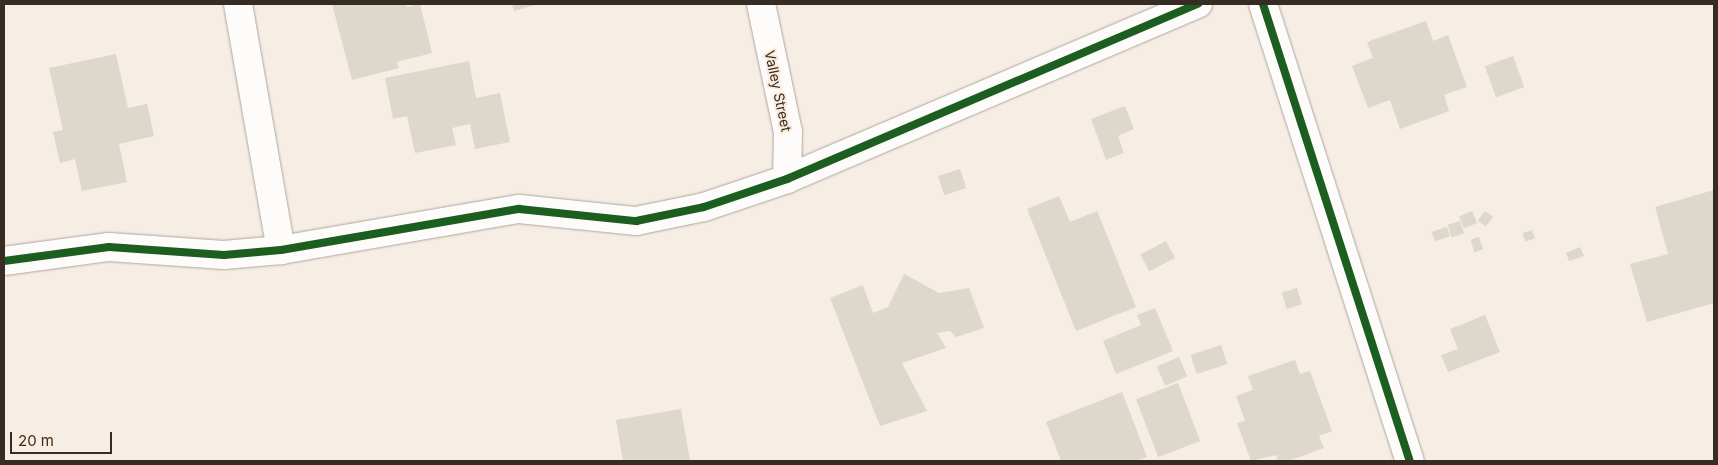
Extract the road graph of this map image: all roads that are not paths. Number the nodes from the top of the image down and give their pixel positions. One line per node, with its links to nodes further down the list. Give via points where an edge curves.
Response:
1 (238, 4): 6 (street)
2 (760, 4): 5 (street, Valley Street, via 788,132)
3 (1198, 4): 5 (street)
4 (1263, 4): 8 (street)
5 (786, 180): 6 (street, via 704,207 636,221 519,209)
6 (281, 250): 7 (street, via 224,255 109,247)
7 (4, 261)
8 (1410, 461)

